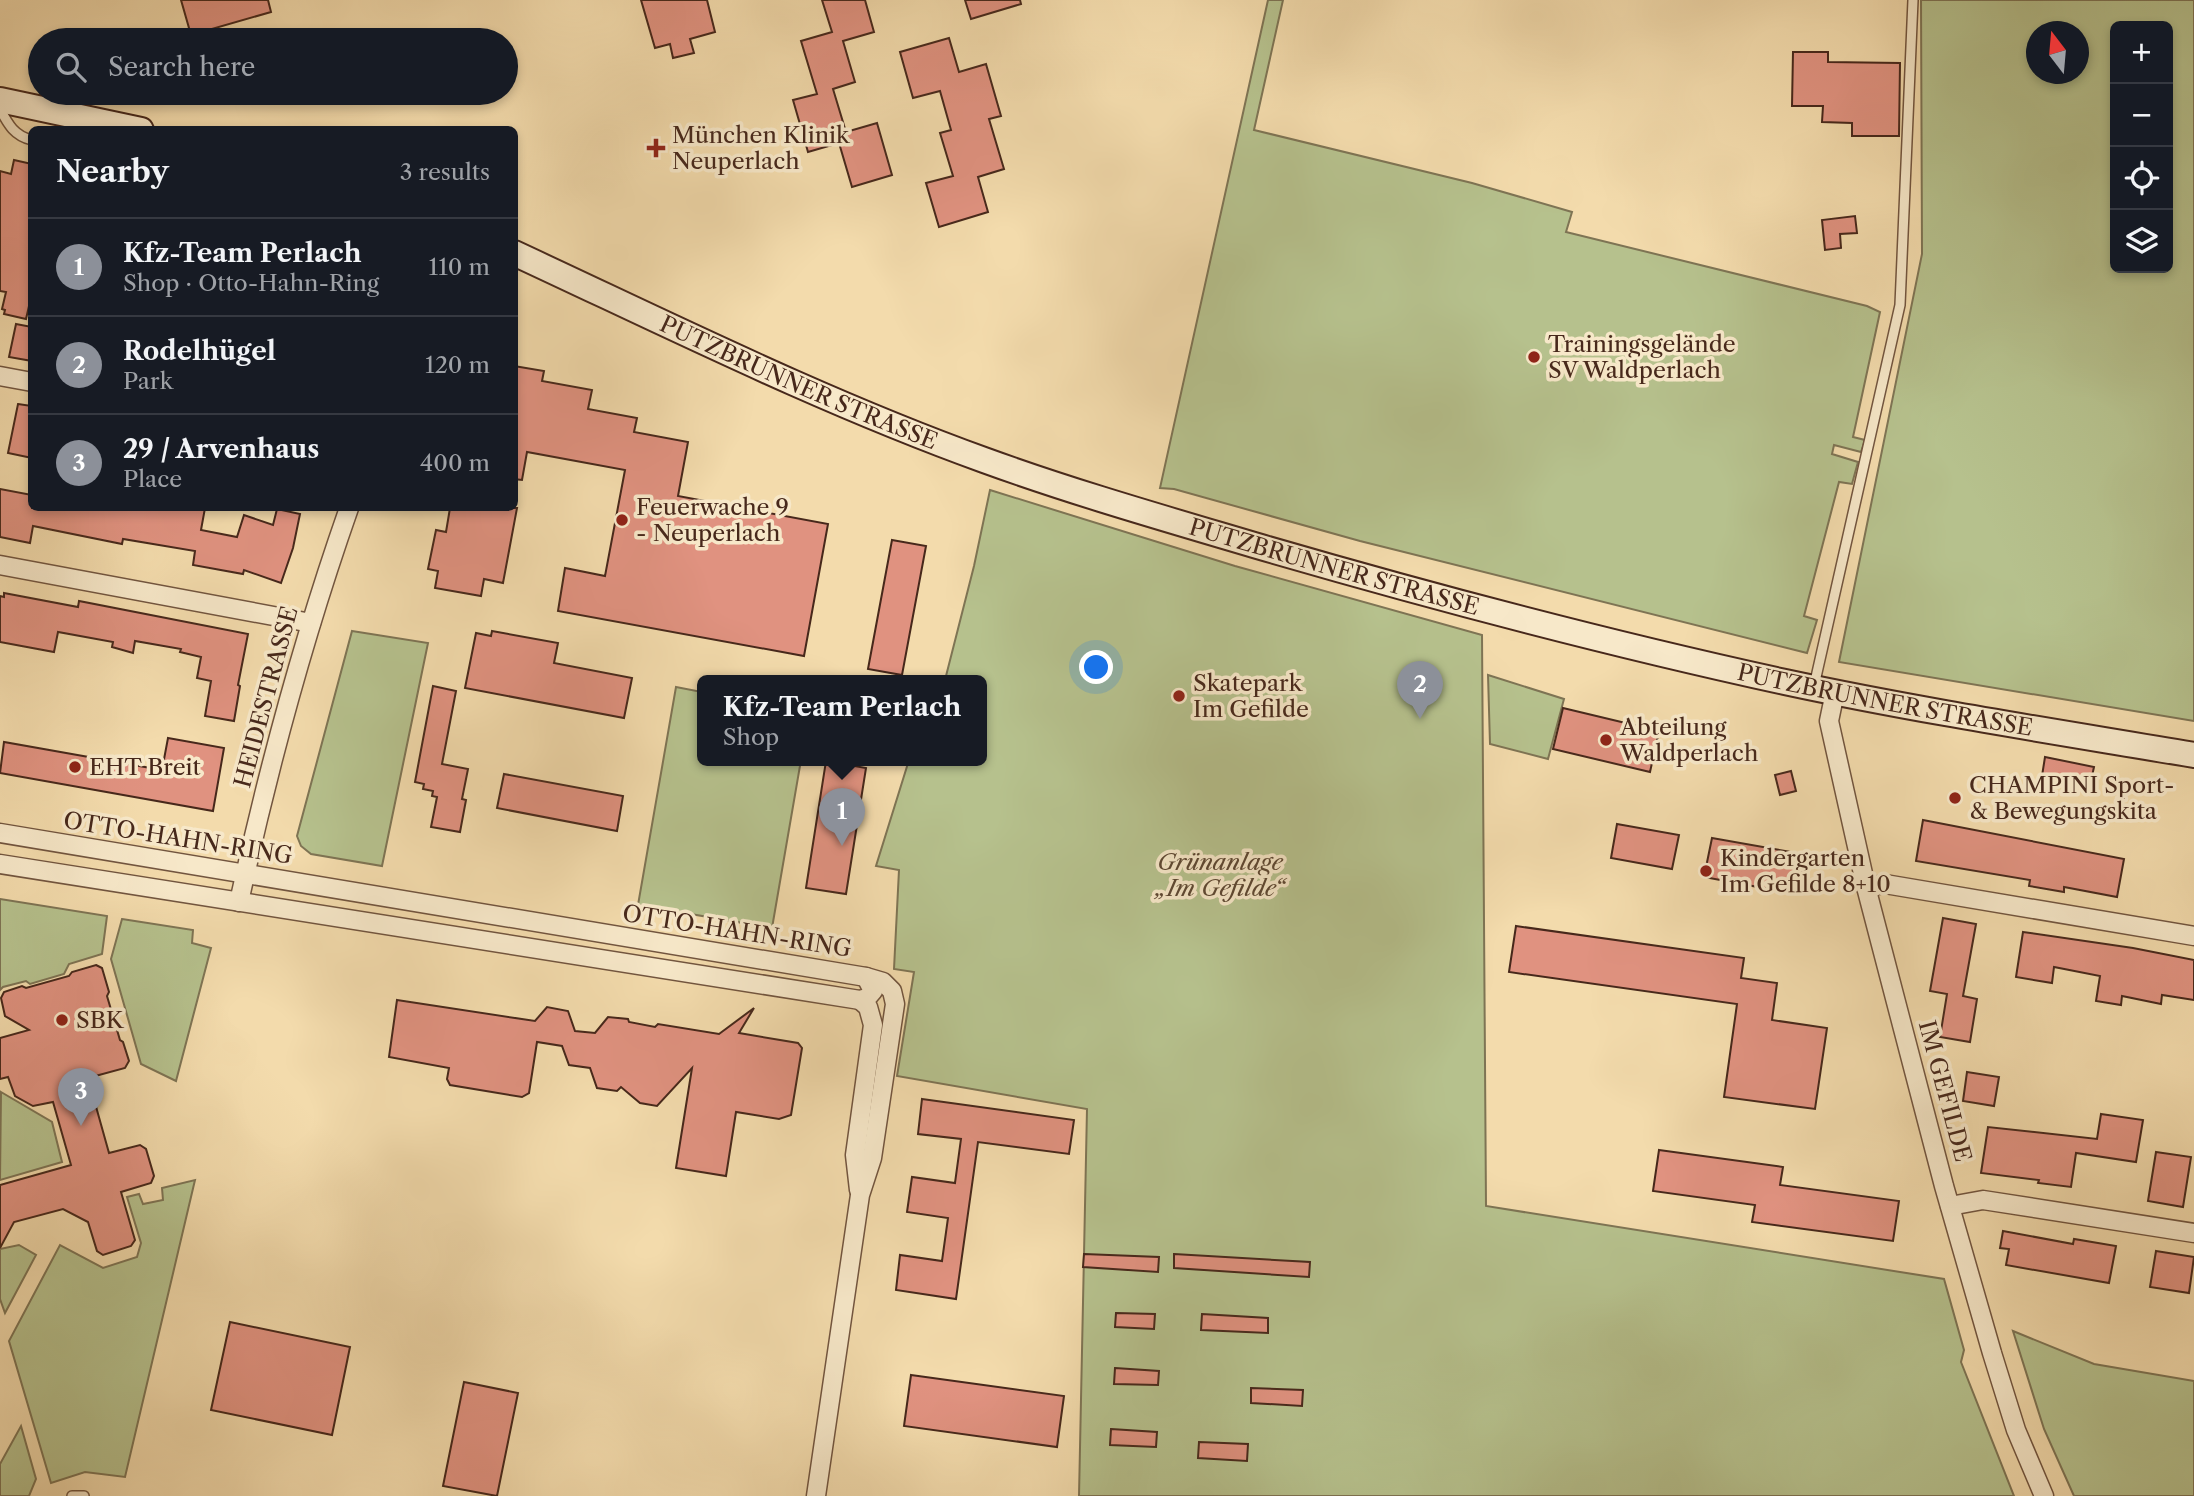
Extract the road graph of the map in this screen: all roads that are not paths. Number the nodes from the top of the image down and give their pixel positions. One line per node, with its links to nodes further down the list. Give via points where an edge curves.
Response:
1 (1913, 0): 12 (lane, via 1900,304)
2 (0, 100): 4 (main road)
3 (0, 109): 5 (lane, via 10,127)
4 (122, 126)
5 (28, 139)
6 (518, 255): 12 (main road, PUTZBRUNNER STRASSE, via 891,425 1055,485 1480,608)
7 (0, 376): 8 (street)
8 (28, 381)
9 (348, 511): 11 (street, HEIDESTRASSE)
10 (0, 565): 11 (street)
11 (311, 623): 16 (street, HEIDESTRASSE)
12 (1824, 690): 13 (main road, PUTZBRUNNER STRASSE); 17 (street, IM GEFILDE)
13 (2194, 755)
14 (0, 833): 16 (street, OTTO-HAHN-RING)
15 (0, 864): 18 (street)
16 (245, 874): 18 (street, HEIDESTRASSE); 20 (street, OTTO-HAHN-RING)
17 (1866, 887): 19 (street, via 1885,884); 23 (street, IM GEFILDE)
18 (239, 902): 21 (street)
19 (2194, 936)
20 (866, 978): 21 (street, OTTO-HAHN-RING, via 873,991); 22 (street, via 883,982 892,991 895,1004 872,1158)
21 (860, 1000): 22 (street, via 868,1007 873,1025 855,1155)
22 (860, 1195): 27 (street)
23 (1950, 1206): 24 (street, via 1983,1200); 28 (street, IM GEFILDE, via 2015,1430)
24 (2194, 1233)
25 (72, 1496): 26 (lane)
26 (84, 1496)
27 (816, 1496)
28 (2044, 1496)

